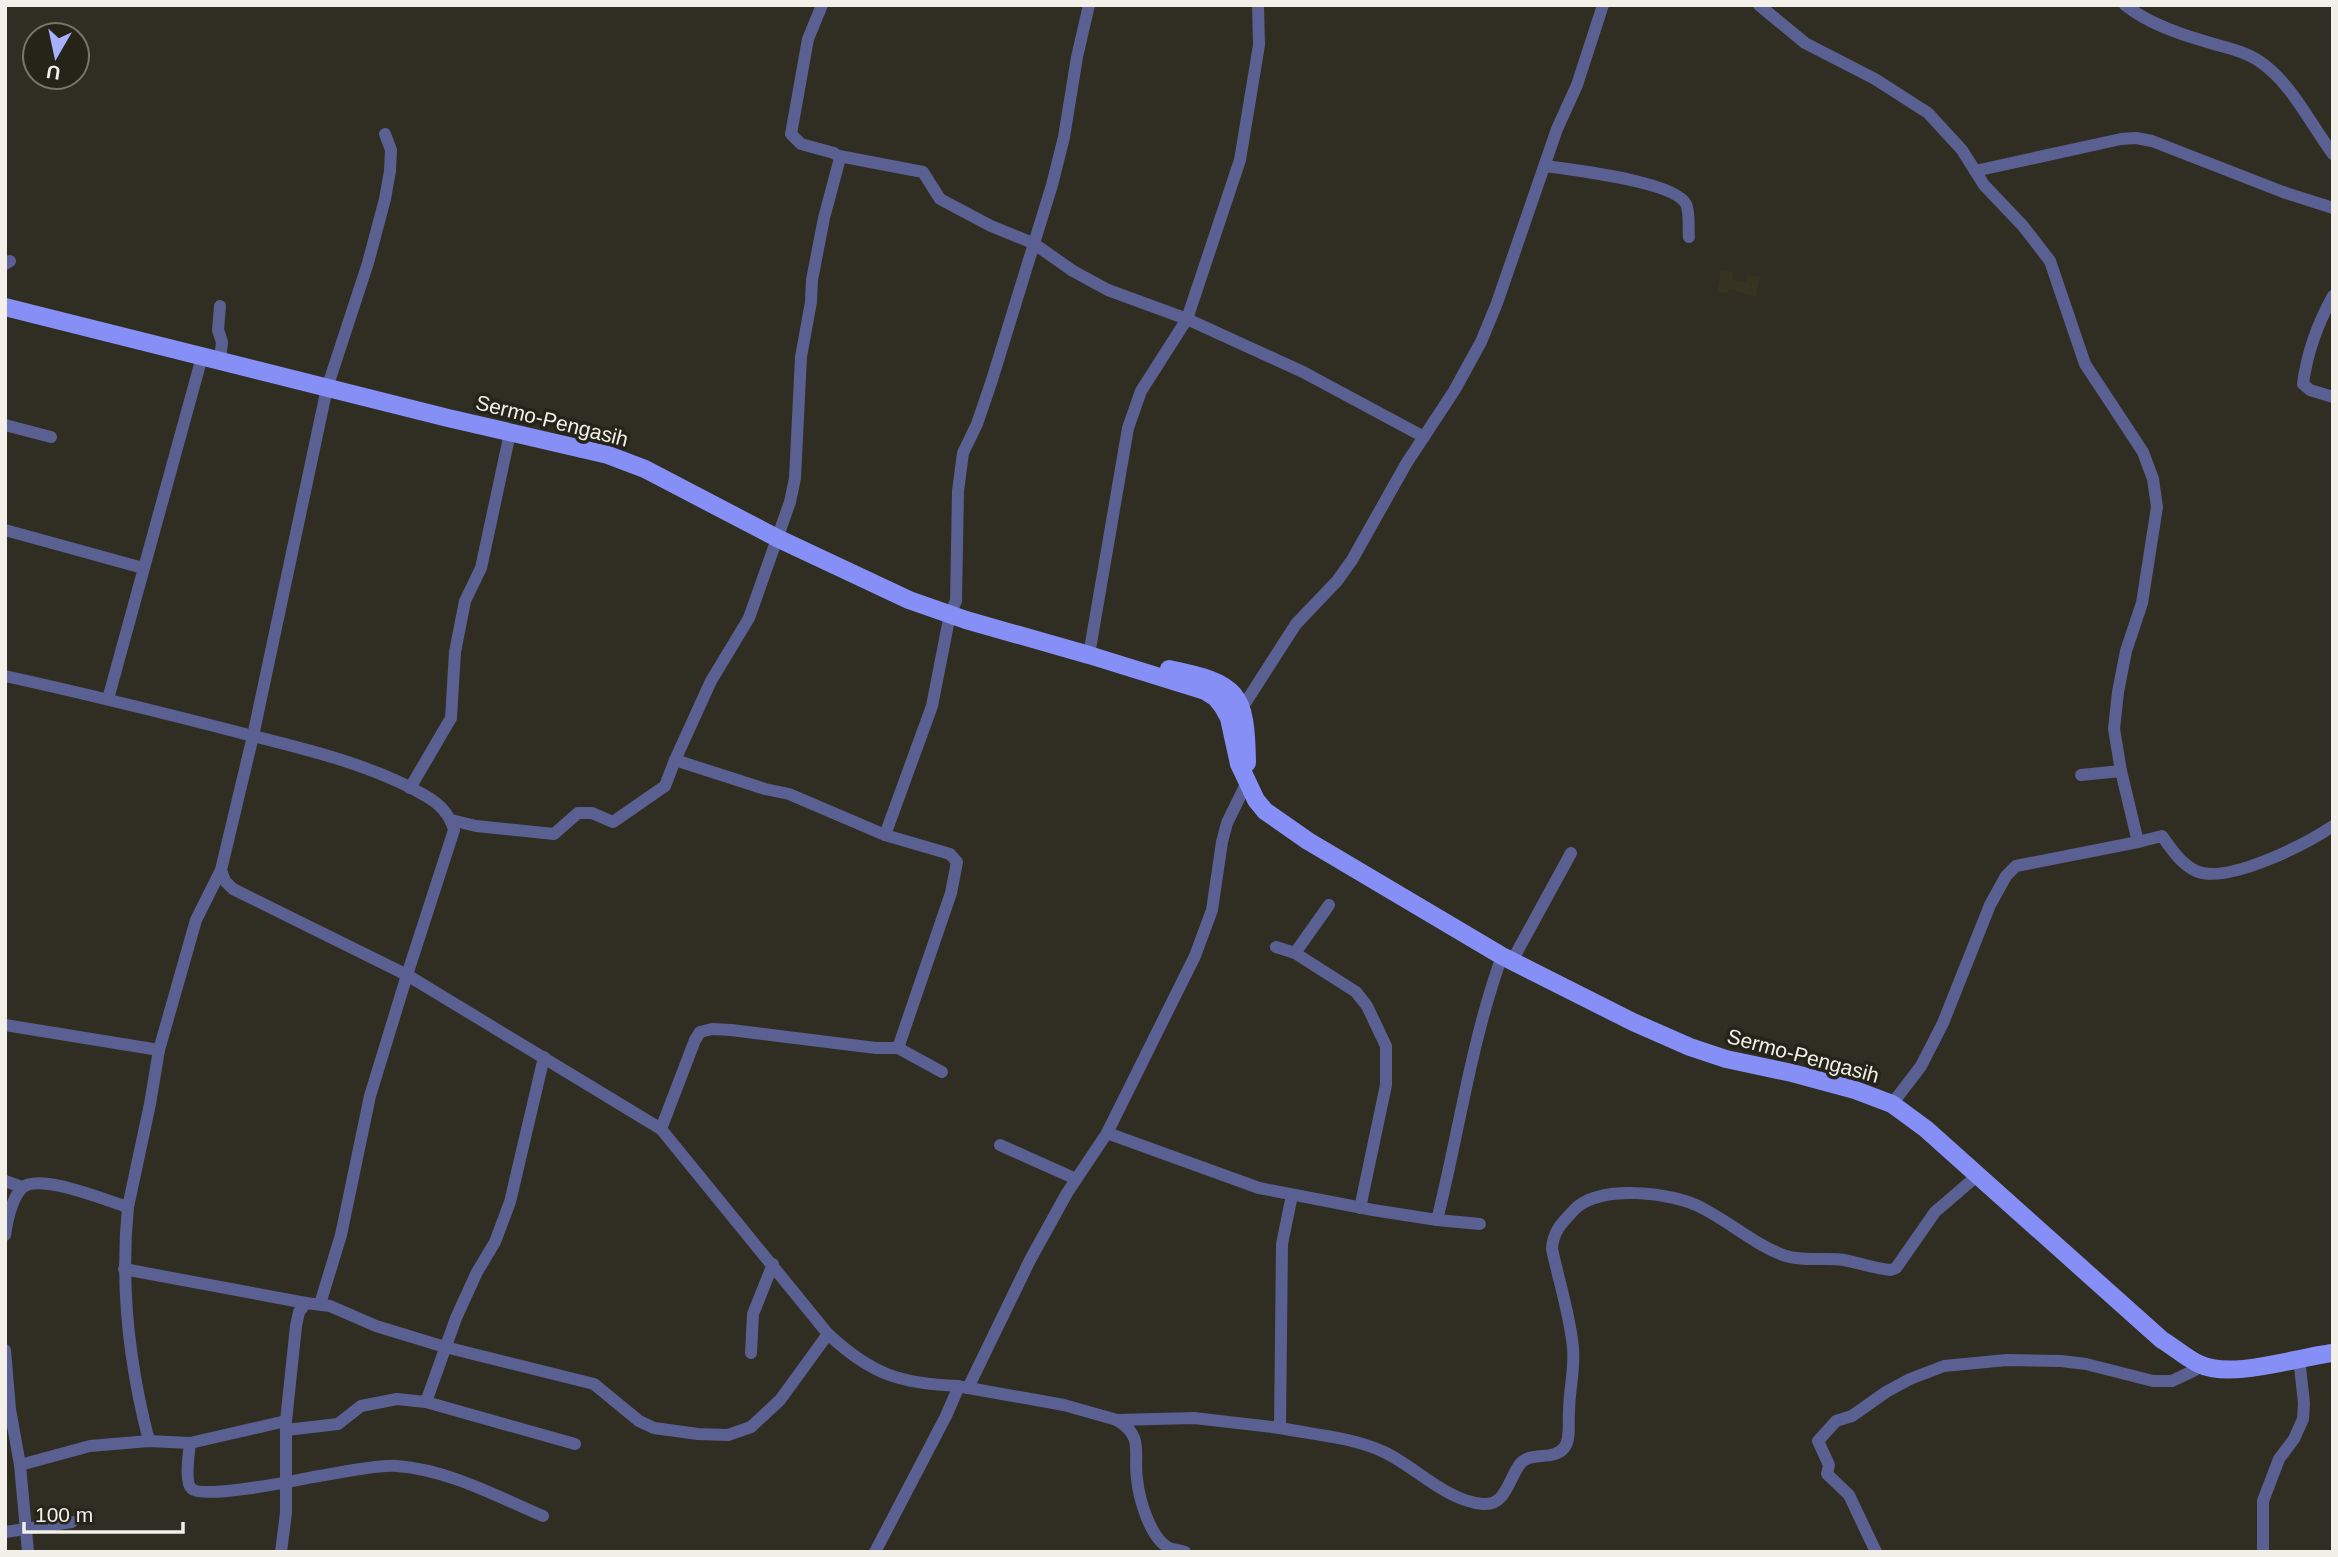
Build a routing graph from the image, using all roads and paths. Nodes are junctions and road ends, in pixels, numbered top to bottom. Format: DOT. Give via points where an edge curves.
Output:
graph roads {
  1 [pos="822,5"];
  2 [pos="1088,5"];
  3 [pos="1258,5"];
  4 [pos="1603,5"];
  5 [pos="1759,5"];
  6 [pos="2125,5"];
  7 [pos="385,134"];
  8 [pos="2333,154"];
  9 [pos="839,156"];
  10 [pos="1546,166"];
  11 [pos="1975,171"];
  12 [pos="2333,208"];
  13 [pos="1689,237"];
  14 [pos="1033,243"];
  15 [pos="2333,296"];
  16 [pos="220,306"];
  17 [pos="6,308"];
  18 [pos="1187,318"];
  19 [pos="202,357"];
  20 [pos="220,361"];
  21 [pos="327,388"];
  22 [pos="2333,397"];
  23 [pos="5,425"];
  24 [pos="510,433"];
  25 [pos="51,437"];
  26 [pos="1424,437"];
  27 [pos="5,530"];
  28 [pos="777,538"];
  29 [pos="143,568"];
  30 [pos="950,614"];
  31 [pos="1097,657"];
  32 [pos="5,676"];
  33 [pos="108,699"];
  34 [pos="1242,708"];
  35 [pos="253,736"];
  36 [pos="675,760"];
  37 [pos="2121,771"];
  38 [pos="2081,775"];
  39 [pos="1247,779"];
  40 [pos="410,788"];
  41 [pos="451,820"];
  42 [pos="2333,826"];
  43 [pos="885,835"];
  44 [pos="2138,842"];
  45 [pos="1571,853"];
  46 [pos="218,876"];
  47 [pos="1329,905"];
  48 [pos="1276,947"];
  49 [pos="1294,953"];
  50 [pos="1507,958"];
  51 [pos="407,975"];
  52 [pos="5,1025"];
  53 [pos="898,1048"];
  54 [pos="159,1051"];
  55 [pos="544,1057"];
  56 [pos="942,1072"];
  57 [pos="1892,1104"];
  58 [pos="662,1129"];
  59 [pos="1107,1133"];
  60 [pos="1000,1145"];
  61 [pos="1978,1175"];
  62 [pos="1076,1179"];
  63 [pos="5,1181"];
  64 [pos="22,1187"];
  65 [pos="1292,1195"];
  66 [pos="128,1207"];
  67 [pos="1360,1208"];
  68 [pos="1437,1220"];
  69 [pos="1480,1224"];
  70 [pos="5,1235"];
  71 [pos="773,1264"];
  72 [pos="124,1269"];
  73 [pos="306,1303"];
  74 [pos="320,1304"];
  75 [pos="828,1334"];
  76 [pos="445,1347"];
  77 [pos="5,1350"];
  78 [pos="751,1353"];
  79 [pos="2333,1353"];
  80 [pos="2299,1358"];
  81 [pos="2199,1364"];
  82 [pos="963,1387"];
  83 [pos="426,1402"];
  84 [pos="1117,1420"];
  85 [pos="286,1425"];
  86 [pos="1280,1429"];
  87 [pos="149,1441"];
  88 [pos="190,1443"];
  89 [pos="575,1444"];
  90 [pos="20,1465"];
  91 [pos="287,1482"];
  92 [pos="543,1516"];
  93 [pos="72,1522"];
  94 [pos="24,1530"];
  95 [pos="5,1532"];
  96 [pos="28,1552"];
  97 [pos="281,1552"];
  98 [pos="875,1552"];
  99 [pos="1185,1552"];
  100 [pos="1876,1552"];
  101 [pos="2263,1552"];
  1 -- 9 [label="street" via="808,39 791,134 801,144"];
  2 -- 14 [label="street" via="1064,137"];
  3 -- 18 [label="street" via="1259,45 1240,160"];
  4 -- 10 [label="street"];
  5 -- 11 [label="street" via="1805,43 1928,113"];
  6 -- 8 [label="street" via="2143,19 2260,61 2289,90"];
  7 -- 21 [label="street" via="391,150 386,199"];
  9 -- 14 [label="street" via="923,172 940,199"];
  9 -- 28 [label="street" via="812,280 795,478"];
  10 -- 13 [label="street" via="1624,178 1675,194 1686,205"];
  10 -- 26 [label="street" via="1481,342"];
  11 -- 12 [label="street" via="2136,138"];
  11 -- 37 [label="street" via="2050,261 2085,364 2143,452 2153,479 2157,507 2142,603 2118,692 2114,729"];
  14 -- 18 [label="street" via="1108,290"];
  14 -- 30 [label="street" via="992,380 963,453 957,513 958,590"];
  15 -- 22 [label="street" via="2318,328 2303,384"];
  16 -- 20 [label="street"];
  17 -- 19 [label="main road, Sermo-Pengasih"];
  18 -- 26 [label="street" via="1303,372"];
  18 -- 31 [label="street" via="1140,391 1128,428"];
  19 -- 20 [label="main road, Sermo-Pengasih"];
  19 -- 29 [label="street"];
  20 -- 21 [label="main road, Sermo-Pengasih"];
  21 -- 24 [label="main road, Sermo-Pengasih"];
  21 -- 35 [label="street"];
  23 -- 25 [label="street"];
  24 -- 28 [label="main road, Sermo-Pengasih" via="645,469"];
  24 -- 40 [label="street" via="481,568 465,601 455,652 451,718"];
  26 -- 34 [label="street" via="1352,560 1296,624"];
  27 -- 29 [label="street"];
  28 -- 30 [label="main road, Sermo-Pengasih" via="868,582"];
  28 -- 36 [label="street" via="749,618 710,681"];
  29 -- 33 [label="street"];
  30 -- 31 [label="main road, Sermo-Pengasih"];
  30 -- 43 [label="street" via="932,706"];
  31 -- 34 [label="main road, Sermo-Pengasih" via="1203,677 1228,688"];
  31 -- 39 [label="main road, Sermo-Pengasih" via="1216,698 1228,718"];
  32 -- 33 [label="street"];
  33 -- 35 [label="street"];
  34 -- 39 [label="main road, Sermo-Pengasih"];
  35 -- 40 [label="street" via="334,757"];
  35 -- 46 [label="street"];
  36 -- 41 [label="street" via="665,786 613,822 593,813 578,813 554,834"];
  36 -- 43 [label="street" via="789,793"];
  37 -- 38 [label="street"];
  37 -- 44 [label="street"];
  39 -- 50 [label="main road, Sermo-Pengasih" via="1265,811 1308,841"];
  39 -- 59 [label="street" via="1222,842 1206,932"];
  40 -- 41 [label="street" via="442,808"];
  41 -- 51 [label="street" via="454,830"];
  42 -- 44 [label="street" via="2312,840 2237,871 2199,873 2182,863 2162,836"];
  43 -- 53 [label="street" via="950,854 957,862 951,893"];
  44 -- 57 [label="street" via="2016,866 2006,876 1943,1023 1921,1066"];
  45 -- 50 [label="street"];
  46 -- 51 [label="street" via="246,896"];
  46 -- 54 [label="street" via="196,920"];
  47 -- 49 [label="street"];
  48 -- 49 [label="street"];
  49 -- 67 [label="street" via="1356,992 1386,1046 1386,1084"];
  50 -- 57 [label="main road, Sermo-Pengasih" via="1690,1047"];
  50 -- 68 [label="street" via="1483,1013"];
  51 -- 55 [label="street"];
  51 -- 74 [label="street" via="370,1096 341,1235"];
  52 -- 54 [label="street"];
  53 -- 56 [label="street"];
  53 -- 58 [label="street" via="731,1030 701,1032"];
  54 -- 66 [label="street"];
  55 -- 58 [label="street"];
  55 -- 76 [label="street" via="510,1202"];
  57 -- 61 [label="main road, Sermo-Pengasih"];
  58 -- 71 [label="street"];
  59 -- 62 [label="street"];
  59 -- 65 [label="street" via="1259,1188"];
  60 -- 62 [label="street"];
  61 -- 81 [label="main road, Sermo-Pengasih" via="2162,1340"];
  61 -- 86 [label="street" via="1935,1212 1891,1270 1844,1260 1787,1256 1689,1201 1615,1194 1598,1195 1580,1204 1555,1231 1552,1249 1573,1346 1567,1443 1558,1453 1520,1463 1494,1503 1454,1495 1363,1443"];
  62 -- 82 [label="street"];
  63 -- 64 [label="street"];
  64 -- 66 [label="street" via="47,1184 75,1189"];
  64 -- 70 [label="street"];
  65 -- 67 [label="street"];
  65 -- 86 [label="street" via="1282,1244"];
  66 -- 72 [label="street"];
  67 -- 68 [label="street"];
  68 -- 69 [label="street"];
  71 -- 75 [label="street"];
  71 -- 78 [label="street" via="752,1314"];
  72 -- 73 [label="street"];
  72 -- 87 [label="street" via="125,1310"];
  73 -- 74 [label="street"];
  73 -- 85 [label="street" via="296,1326"];
  74 -- 76 [label="street"];
  75 -- 76 [label="street" via="763,1418 729,1435 654,1427 627,1413 594,1384"];
  75 -- 82 [label="street" via="851,1356 886,1375"];
  76 -- 83 [label="street"];
  77 -- 90 [label="street"];
  79 -- 80 [label="main road, Sermo-Pengasih"];
  80 -- 81 [label="main road, Sermo-Pengasih" via="2253,1368"];
  80 -- 101 [label="street" via="2302,1419 2279,1459 2263,1502"];
  81 -- 100 [label="street" via="2172,1381 2061,1361 1944,1366 1910,1379 1852,1416 1836,1421 1818,1441 1829,1465 1827,1474 1849,1495"];
  82 -- 84 [label="street" via="1064,1405"];
  82 -- 98 [label="street"];
  83 -- 85 [label="street" via="381,1401 361,1406 338,1424"];
  83 -- 89 [label="street"];
  84 -- 86 [label="street" via="1194,1418"];
  84 -- 99 [label="street" via="1135,1439 1137,1479 1150,1527 1167,1547"];
  85 -- 88 [label="street"];
  85 -- 91 [label="street"];
  87 -- 88 [label="street"];
  87 -- 90 [label="street" via="90,1446"];
  88 -- 91 [label="street" via="188,1480 194,1491"];
  90 -- 94 [label="street"];
  91 -- 92 [label="street" via="396,1465 450,1476"];
  91 -- 97 [label="street"];
  93 -- 94 [label="street"];
  94 -- 95 [label="street"];
  94 -- 96 [label="street"];
}
